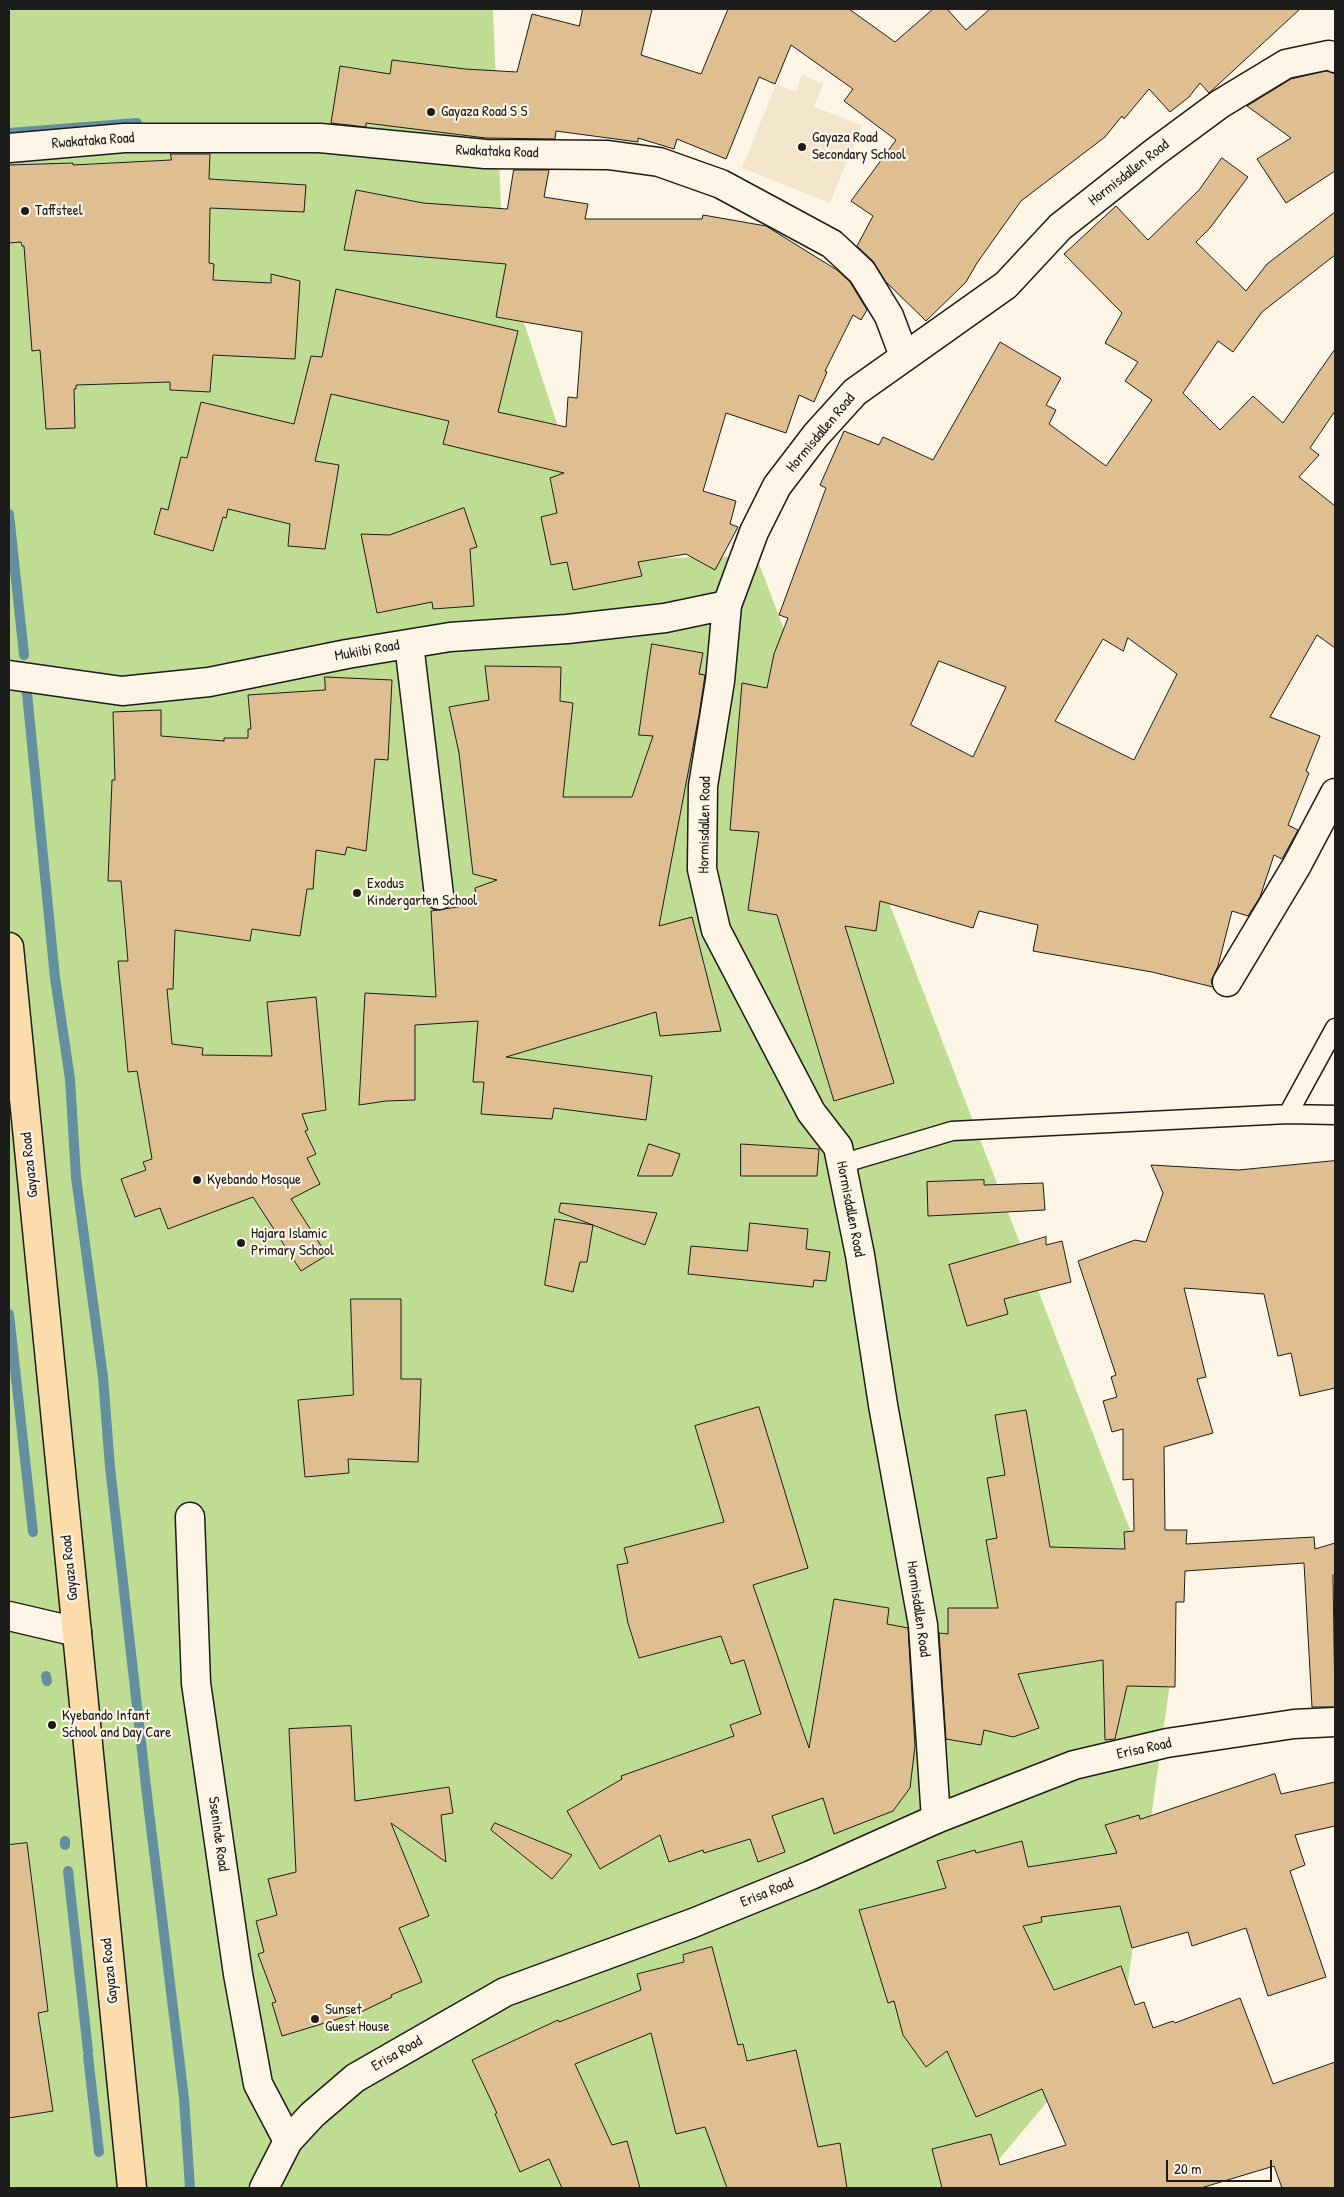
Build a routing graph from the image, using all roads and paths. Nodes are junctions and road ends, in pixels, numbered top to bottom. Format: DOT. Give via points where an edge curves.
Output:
graph roads {
  1 [pos="1333,54"];
  2 [pos="9,148"];
  3 [pos="904,356"];
  4 [pos="727,605"];
  5 [pos="409,644"];
  6 [pos="9,675"];
  7 [pos="1335,793"];
  8 [pos="439,894"];
  9 [pos="9,947"];
  10 [pos="1227,982"];
  11 [pos="1335,1028"];
  12 [pos="1288,1114"];
  13 [pos="1335,1115"];
  14 [pos="842,1164"];
  15 [pos="190,1517"];
  16 [pos="9,1616"];
  17 [pos="77,1632"];
  18 [pos="1335,1722"];
  19 [pos="936,1819"];
  20 [pos="288,2142"];
  21 [pos="132,2188"];
  22 [pos="264,2188"];
  1 -- 3 [label="street, Hormisdallen Road" via="1286,64 1220,104 1060,227 1006,285"];
  2 -- 3 [label="street, Rwakataka Road" via="124,138 320,138 485,154 608,155 659,162 721,184 832,244 862,272 889,316"];
  3 -- 4 [label="street, Hormisdallen Road" via="855,392 816,435 777,486 754,532"];
  4 -- 5 [label="street, Mukiibi Road" via="665,618 567,630 450,637"];
  4 -- 14 [label="street, Hormisdallen Road" via="720,681 703,786 702,869 716,930 812,1112 838,1147"];
  5 -- 6 [label="street, Mukiibi Road" via="209,682 122,691"];
  5 -- 8 [label="street"];
  7 -- 10 [label="street" via="1297,865"];
  9 -- 17 [label="main road, Gayaza Road"];
  11 -- 12 [label="lane"];
  12 -- 13 [label="lane"];
  12 -- 14 [label="lane" via="952,1130"];
  14 -- 19 [label="street, Hormisdallen Road" via="923,1625"];
  15 -- 20 [label="street, Sseninde Road" via="196,1683 238,1974 258,2084"];
  16 -- 17 [label="street"];
  17 -- 21 [label="main road, Gayaza Road"];
  18 -- 19 [label="street, Erisa Road" via="1294,1724 1167,1743 1074,1764"];
  19 -- 20 [label="street, Erisa Road" via="693,1923 505,1992 355,2078 312,2115"];
  20 -- 22 [label="street, Erisa Road"];
}
